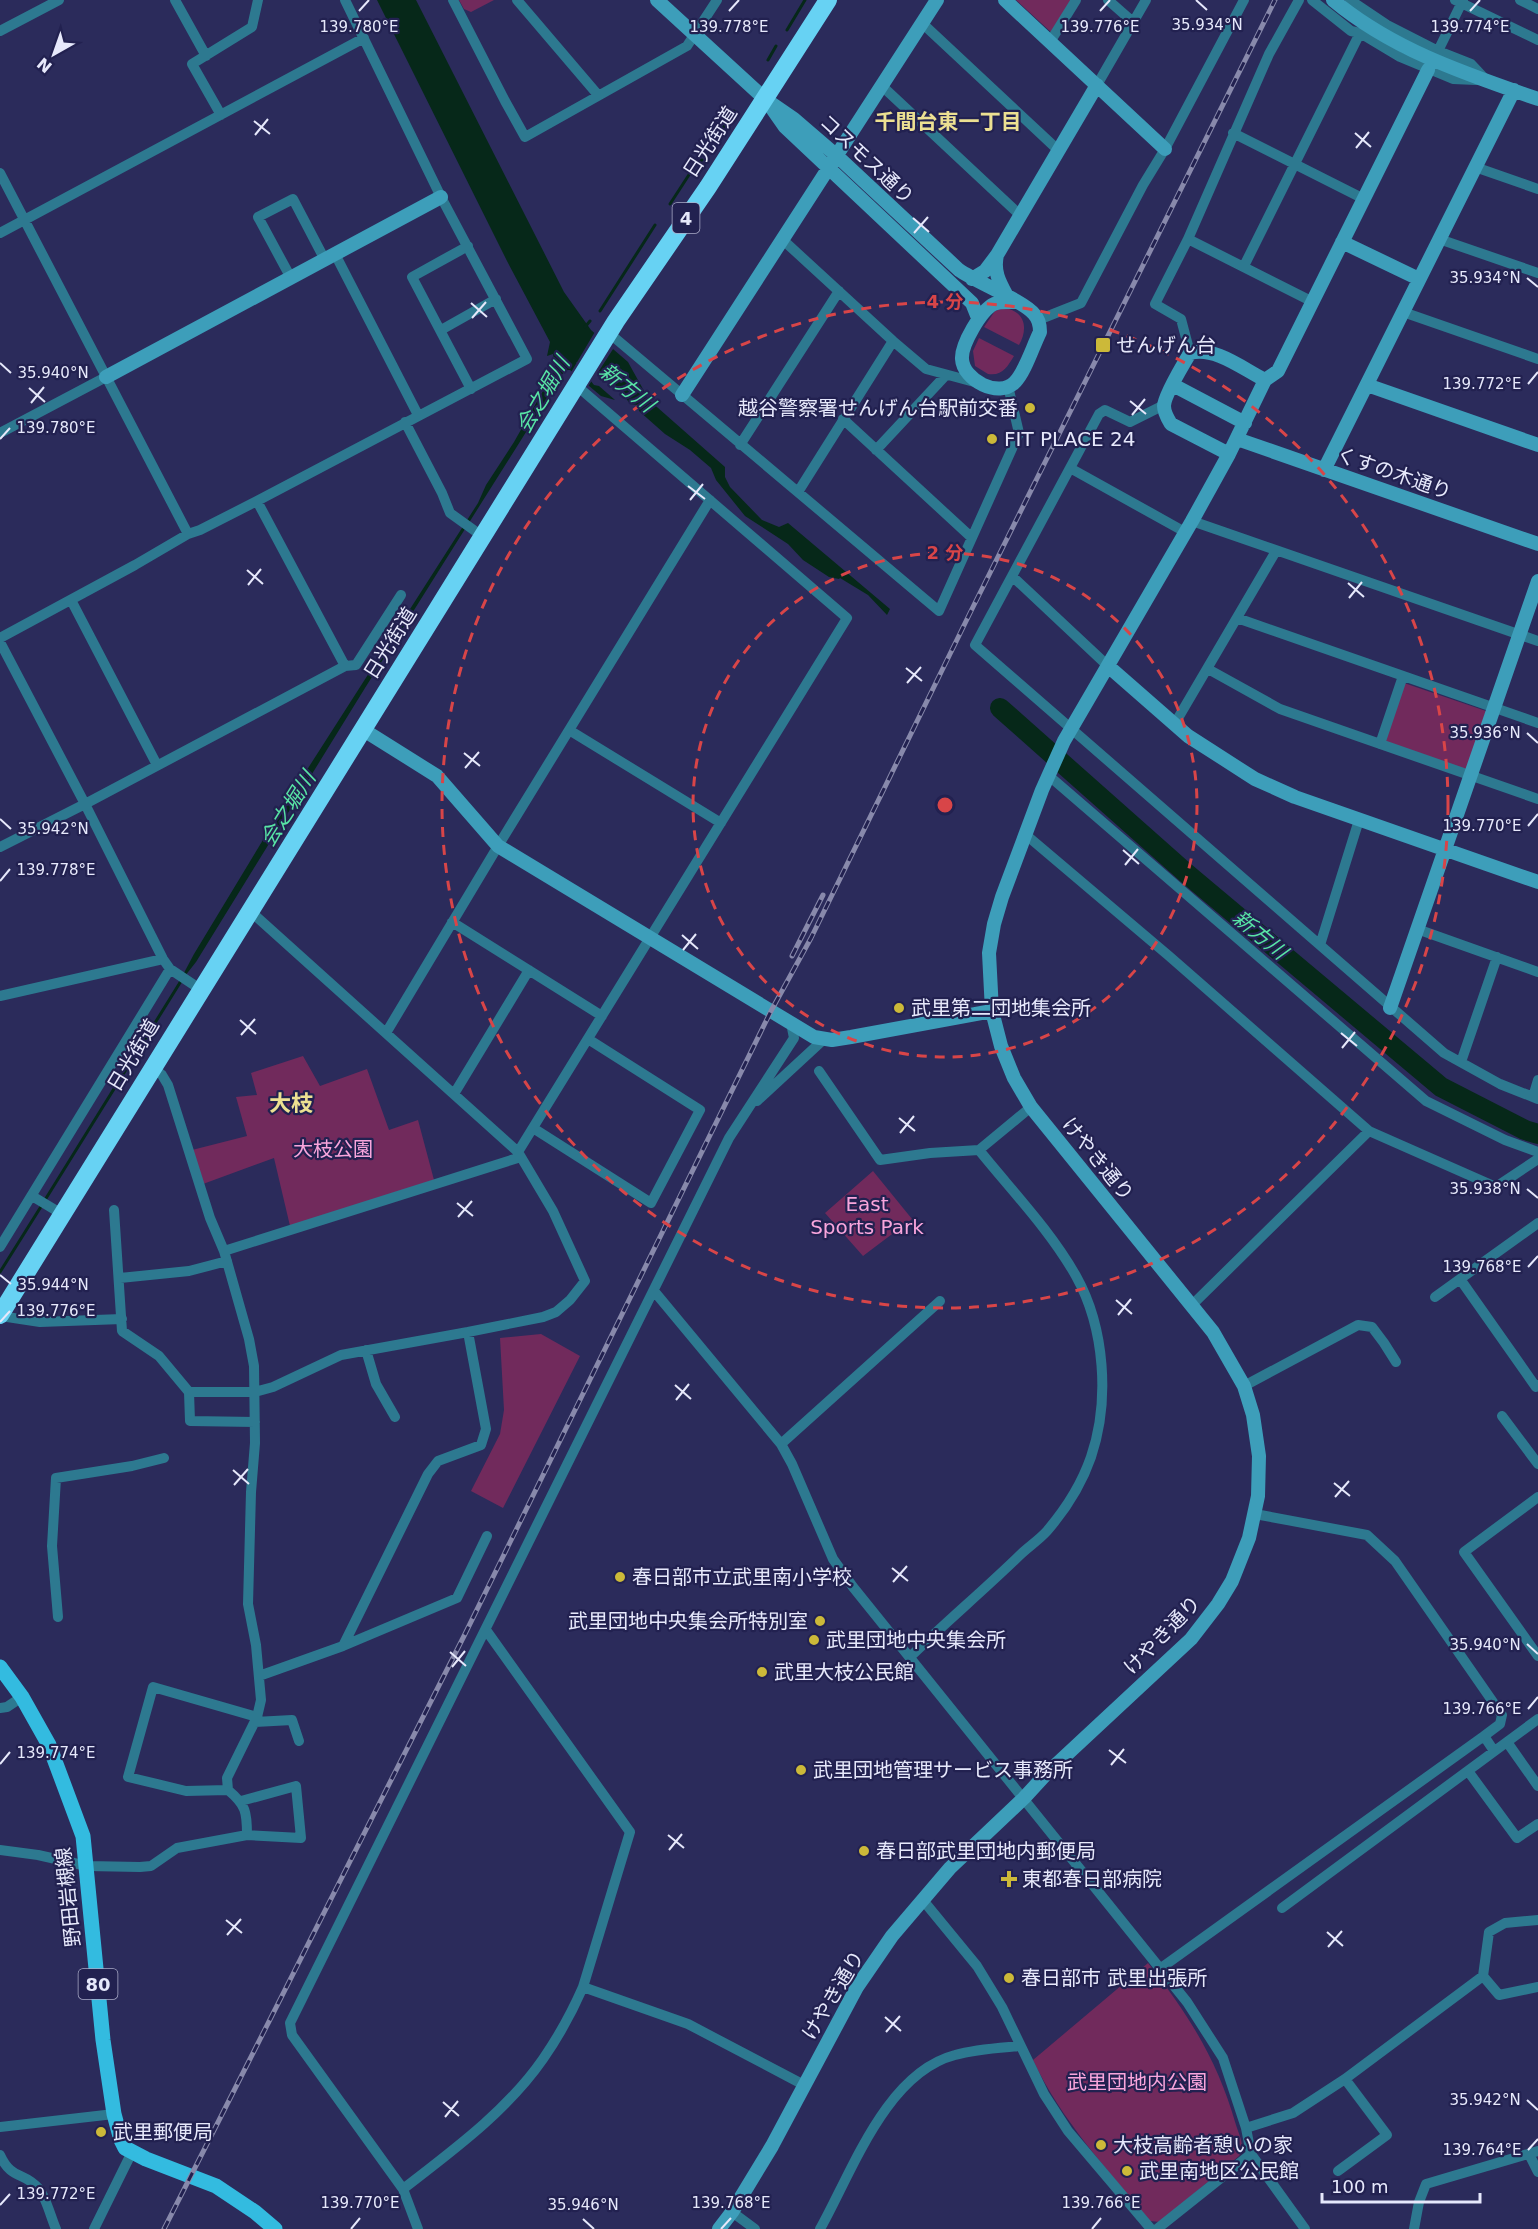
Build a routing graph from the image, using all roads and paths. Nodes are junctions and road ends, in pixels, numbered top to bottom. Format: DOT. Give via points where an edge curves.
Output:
graph roads {
  1 [pos="59,0"];
  2 [pos="175,0"];
  3 [pos="258,0"];
  4 [pos="345,0"];
  5 [pos="453,0"];
  6 [pos="517,0"];
  7 [pos="657,0"];
  8 [pos="717,0"];
  9 [pos="828,0"];
  10 [pos="937,0"];
  11 [pos="1005,0"];
  12 [pos="1076,0"];
  13 [pos="1108,0"];
  14 [pos="1146,0"];
  15 [pos="1299,0"];
  16 [pos="1311,0"];
  17 [pos="1333,0"];
  18 [pos="1350,0"];
  19 [pos="1520,0"];
  20 [pos="1241,1"];
  21 [pos="1460,1"];
  22 [pos="1538,9"];
  23 [pos="1133,22"];
  24 [pos="922,23"];
  25 [pos="0,31"];
  26 [pos="1360,33"];
  27 [pos="694,35"];
  28 [pos="364,38"];
  29 [pos="1538,40"];
  30 [pos="1050,42"];
  31 [pos="1438,51"];
  32 [pos="206,56"];
  33 [pos="1428,70"];
  34 [pos="1486,80"];
  35 [pos="1096,85"];
  36 [pos="882,86"];
  37 [pos="1514,90"];
  38 [pos="598,95"];
  39 [pos="765,99"];
  40 [pos="1538,99"];
  41 [pos="221,115"];
  42 [pos="1233,133"];
  43 [pos="1166,149"];
  44 [pos="1058,150"];
  45 [pos="833,162"];
  46 [pos="1295,165"];
  47 [pos="1476,167"];
  48 [pos="0,173"];
  49 [pos="1538,189"];
  50 [pos="441,197"];
  51 [pos="1364,199"];
  52 [pos="1020,215"];
  53 [pos="25,220"];
  54 [pos="0,233"];
  55 [pos="1188,239"];
  56 [pos="1439,239"];
  57 [pos="783,240"];
  58 [pos="1342,242"];
  59 [pos="468,246"];
  60 [pos="997,255"];
  61 [pos="330,257"];
  62 [pos="1244,267"];
  63 [pos="1538,273"];
  64 [pos="291,278"];
  65 [pos="972,279"];
  66 [pos="1419,279"];
  67 [pos="839,291"];
  68 [pos="496,299"];
  69 [pos="1012,300"];
  70 [pos="1313,302"];
  71 [pos="1403,312"];
  72 [pos="1034,315"];
  73 [pos="978,318"];
  74 [pos="441,330"];
  75 [pos="608,335"];
  76 [pos="893,341"];
  77 [pos="1190,353"];
  78 [pos="1538,359"];
  79 [pos="946,375"];
  80 [pos="106,377"];
  81 [pos="1265,380"];
  82 [pos="979,383"];
  83 [pos="578,384"];
  84 [pos="1366,385"];
  85 [pos="1008,386"];
  86 [pos="1173,386"];
  87 [pos="471,388"];
  88 [pos="682,395"];
  89 [pos="1164,405"];
  90 [pos="418,415"];
  91 [pos="843,419"];
  92 [pos="405,422"];
  93 [pos="1245,423"];
  94 [pos="0,433"];
  95 [pos="1237,439"];
  96 [pos="740,445"];
  97 [pos="1538,445"];
  98 [pos="876,450"];
  99 [pos="1229,454"];
  100 [pos="1070,468"];
  101 [pos="1324,470"];
  102 [pos="798,492"];
  103 [pos="710,500"];
  104 [pos="257,501"];
  105 [pos="1188,527"];
  106 [pos="475,532"];
  107 [pos="188,534"];
  108 [pos="971,537"];
  109 [pos="1538,544"];
  110 [pos="1276,551"];
  111 [pos="1012,576"];
  112 [pos="1538,581"];
  113 [pos="401,595"];
  114 [pos="71,600"];
  115 [pos="1237,618"];
  116 [pos="1519,635"];
  117 [pos="0,638"];
  118 [pos="1538,641"];
  119 [pos="0,642"];
  120 [pos="345,666"];
  121 [pos="1108,666"];
  122 [pos="1208,669"];
  123 [pos="1403,676"];
  124 [pos="1494,708"];
  125 [pos="1538,723"];
  126 [pos="1174,725"];
  127 [pos="1072,728"];
  128 [pos="362,729"];
  129 [pos="569,730"];
  130 [pos="1380,744"];
  131 [pos="157,765"];
  132 [pos="1050,771"];
  133 [pos="1471,776"];
  134 [pos="1538,799"];
  135 [pos="85,804"];
  136 [pos="1359,820"];
  137 [pos="721,823"];
  138 [pos="1025,834"];
  139 [pos="498,846"];
  140 [pos="0,847"];
  141 [pos="1446,850"];
  142 [pos="1538,882"];
  143 [pos="249,910"];
  144 [pos="452,922"];
  145 [pos="1417,929"];
  146 [pos="650,939"];
  147 [pos="1320,945"];
  148 [pos="1497,957"];
  149 [pos="163,959"];
  150 [pos="172,970"];
  151 [pos="529,970"];
  152 [pos="1538,972"];
  153 [pos="195,986"];
  154 [pos="0,996"];
  155 [pos="1390,1008"];
  156 [pos="992,1011"];
  157 [pos="602,1016"];
  158 [pos="791,1023"];
  159 [pos="386,1033"];
  160 [pos="588,1039"];
  161 [pos="823,1040"];
  162 [pos="1461,1062"];
  163 [pos="152,1067"];
  164 [pos="819,1071"];
  165 [pos="1538,1080"];
  166 [pos="454,1094"];
  167 [pos="1535,1098"];
  168 [pos="1031,1107"];
  169 [pos="744,1113"];
  170 [pos="533,1128"];
  171 [pos="1369,1131"];
  172 [pos="979,1150"];
  173 [pos="1538,1152"];
  174 [pos="519,1154"];
  175 [pos="1538,1158"];
  176 [pos="34,1197"];
  177 [pos="114,1210"];
  178 [pos="57,1211"];
  179 [pos="1538,1223"];
  180 [pos="0,1247"];
  181 [pos="226,1256"];
  182 [pos="120,1278"];
  183 [pos="1460,1279"];
  184 [pos="654,1291"];
  185 [pos="1435,1297"];
  186 [pos="940,1301"];
  187 [pos="1192,1305"];
  188 [pos="0,1315"];
  189 [pos="122,1319"];
  190 [pos="468,1332"];
  191 [pos="366,1350"];
  192 [pos="1396,1362"];
  193 [pos="1538,1385"];
  194 [pos="1244,1386"];
  195 [pos="189,1392"];
  196 [pos="255,1392"];
  197 [pos="1502,1416"];
  198 [pos="395,1417"];
  199 [pos="255,1422"];
  200 [pos="781,1444"];
  201 [pos="164,1458"];
  202 [pos="1538,1464"];
  203 [pos="1538,1497"];
  204 [pos="1255,1514"];
  205 [pos="487,1536"];
  206 [pos="58,1617"];
  207 [pos="486,1630"];
  208 [pos="343,1646"];
  209 [pos="1538,1656"];
  210 [pos="910,1657"];
  211 [pos="0,1667"];
  212 [pos="259,1676"];
  213 [pos="22,1697"];
  214 [pos="0,1708"];
  215 [pos="256,1719"];
  216 [pos="1538,1719"];
  217 [pos="1484,1736"];
  218 [pos="299,1741"];
  219 [pos="1507,1742"];
  220 [pos="1494,1751"];
  221 [pos="1468,1771"];
  222 [pos="1538,1786"];
  223 [pos="228,1790"];
  224 [pos="1024,1798"];
  225 [pos="241,1801"];
  226 [pos="1538,1824"];
  227 [pos="247,1835"];
  228 [pos="0,1850"];
  229 [pos="87,1866"];
  230 [pos="922,1899"];
  231 [pos="1282,1908"];
  232 [pos="1538,1920"];
  233 [pos="1161,1968"];
  234 [pos="1483,1976"];
  235 [pos="583,1987"];
  236 [pos="1538,1987"];
  237 [pos="1020,2046"];
  238 [pos="1345,2079"];
  239 [pos="804,2085"];
  240 [pos="114,2114"];
  241 [pos="0,2127"];
  242 [pos="1246,2128"];
  243 [pos="132,2152"];
  244 [pos="1534,2152"];
  245 [pos="1251,2154"];
  246 [pos="0,2155"];
  247 [pos="1338,2171"];
  248 [pos="1538,2172"];
  249 [pos="403,2189"];
  250 [pos="732,2212"];
  251 [pos="271,2228"];
  252 [pos="57,2229"];
  253 [pos="94,2229"];
  254 [pos="418,2229"];
  255 [pos="719,2229"];
  256 [pos="755,2229"];
  257 [pos="820,2229"];
  258 [pos="1151,2229"];
  259 [pos="1157,2229"];
  260 [pos="1305,2229"];
  261 [pos="1414,2229"];
  1 -- 25 [label="street"];
  2 -- 32 [label="street"];
  3 -- 32 [label="street" via="252,27"];
  4 -- 28 [label="street"];
  5 -- 38 [label="street" via="525,137"];
  6 -- 38 [label="street"];
  7 -- 27 [label="street, コスモス通り"];
  8 -- 27 [label="street"];
  9 -- 39 [label="highway, 日光街道 / 4"];
  10 -- 24 [label="street"];
  11 -- 30 [label="street"];
  12 -- 30 [label="street"];
  13 -- 23 [label="street"];
  14 -- 23 [label="street"];
  15 -- 42 [label="street"];
  16 -- 26 [label="street" via="1351,31"];
  17 -- 34 [label="street" via="1410,50"];
  18 -- 31 [label="street" via="1387,25"];
  19 -- 22 [label="street"];
  20 -- 43 [label="street"];
  21 -- 29 [label="street"];
  21 -- 31 [label="street"];
  23 -- 35 [label="street"];
  24 -- 36 [label="street"];
  24 -- 44 [label="street"];
  26 -- 33 [label="street"];
  26 -- 46 [label="street"];
  27 -- 38 [label="street" via="687,46"];
  27 -- 39 [label="street, コスモス通り"];
  28 -- 41 [label="street"];
  28 -- 50 [label="street"];
  30 -- 35 [label="street"];
  31 -- 34 [label="street" via="1471,64"];
  32 -- 41 [label="street" via="192,64"];
  33 -- 34 [label="street" via="1453,79"];
  33 -- 51 [label="street, けやき通り"];
  34 -- 37 [label="street"];
  35 -- 43 [label="street"];
  35 -- 44 [label="street"];
  36 -- 45 [label="street"];
  36 -- 52 [label="street"];
  37 -- 40 [label="street"];
  37 -- 47 [label="street"];
  39 -- 45 [label="street, コスモス通り" via="785,128"];
  39 -- 75 [label="highway, 日光街道 / 4"];
  41 -- 53 [label="street"];
  42 -- 46 [label="street"];
  42 -- 55 [label="street"];
  43 -- 72 [label="street" via="1081,303"];
  44 -- 52 [label="street"];
  45 -- 57 [label="street"];
  45 -- 65 [label="street, コスモス通り"];
  45 -- 73 [label="street, コスモス通り" via="972,303"];
  46 -- 51 [label="street"];
  46 -- 62 [label="street"];
  47 -- 49 [label="street"];
  47 -- 56 [label="street"];
  48 -- 53 [label="street"];
  50 -- 59 [label="street"];
  50 -- 61 [label="street"];
  51 -- 58 [label="street, けやき通り"];
  52 -- 60 [label="street"];
  53 -- 54 [label="street"];
  53 -- 80 [label="street"];
  55 -- 62 [label="street"];
  55 -- 77 [label="street" via="1155,304 1181,319"];
  56 -- 63 [label="street"];
  56 -- 66 [label="street"];
  57 -- 67 [label="street"];
  57 -- 88 [label="street"];
  58 -- 66 [label="street"];
  58 -- 70 [label="street, けやき通り"];
  59 -- 68 [label="street"];
  59 -- 74 [label="street" via="412,277"];
  60 -- 65 [label="street" via="985,271"];
  60 -- 69 [label="street" via="996,274"];
  61 -- 64 [label="street"];
  61 -- 64 [label="street" via="293,199 258,217"];
  61 -- 90 [label="street"];
  62 -- 70 [label="street"];
  64 -- 80 [label="street"];
  65 -- 69 [label="street, コスモス通り"];
  66 -- 71 [label="street"];
  67 -- 76 [label="street"];
  67 -- 96 [label="street"];
  68 -- 74 [label="street"];
  68 -- 87 [label="street" via="527,359"];
  69 -- 72 [label="street, コスモス通り"];
  69 -- 73 [label="street" via="994,304"];
  70 -- 81 [label="street, けやき通り" via="1278,371"];
  71 -- 78 [label="street"];
  71 -- 84 [label="street"];
  72 -- 85 [label="street" via="1040,332 1017,380"];
  73 -- 82 [label="street" via="962,358 965,368"];
  74 -- 87 [label="street"];
  75 -- 83 [label="highway, 日光街道 / 4"];
  75 -- 88 [label="street"];
  76 -- 79 [label="street" via="926,369"];
  76 -- 91 [label="street"];
  77 -- 81 [label="street" via="1214,353"];
  77 -- 86 [label="street"];
  79 -- 82 [label="street"];
  79 -- 98 [label="street"];
  80 -- 94 [label="street"];
  80 -- 107 [label="street"];
  81 -- 93 [label="street, けやき通り"];
  82 -- 85 [label="street" via="997,388"];
  83 -- 103 [label="street"];
  83 -- 106 [label="highway, 日光街道 / 4"];
  84 -- 97 [label="street"];
  84 -- 101 [label="street"];
  85 -- 108 [label="street" via="1020,433"];
  86 -- 89 [label="street"];
  86 -- 93 [label="street"];
  87 -- 90 [label="street"];
  88 -- 96 [label="street"];
  89 -- 99 [label="street" via="1166,417 1179,430"];
  89 -- 100 [label="street" via="1130,422 1105,410 1099,414"];
  90 -- 92 [label="street"];
  91 -- 98 [label="street"];
  91 -- 102 [label="street"];
  92 -- 104 [label="street"];
  92 -- 106 [label="street" via="450,513"];
  93 -- 95 [label="street, けやき通り"];
  95 -- 99 [label="street, けやき通り"];
  95 -- 101 [label="street, くすの木通り"];
  96 -- 102 [label="street"];
  98 -- 108 [label="street"];
  99 -- 105 [label="street, けやき通り"];
  100 -- 105 [label="street"];
  100 -- 111 [label="street"];
  101 -- 109 [label="street, くすの木通り"];
  102 -- 108 [label="street" via="939,611"];
  103 -- 129 [label="street"];
  103 -- 137 [label="street" via="847,618"];
  104 -- 107 [label="street"];
  104 -- 120 [label="street"];
  105 -- 110 [label="street"];
  105 -- 121 [label="street, けやき通り"];
  106 -- 128 [label="highway, 日光街道 / 4"];
  107 -- 114 [label="street"];
  110 -- 115 [label="street"];
  110 -- 116 [label="street"];
  111 -- 121 [label="street"];
  111 -- 127 [label="street" via="975,645"];
  112 -- 116 [label="street"];
  113 -- 120 [label="street" via="356,665"];
  114 -- 117 [label="street"];
  114 -- 131 [label="street"];
  115 -- 122 [label="street"];
  115 -- 123 [label="street"];
  116 -- 118 [label="street"];
  116 -- 124 [label="street"];
  119 -- 135 [label="street"];
  120 -- 131 [label="street"];
  121 -- 126 [label="street"];
  121 -- 127 [label="street, けやき通り"];
  122 -- 126 [label="street"];
  122 -- 130 [label="street" via="1280,709"];
  123 -- 124 [label="street"];
  123 -- 130 [label="street"];
  124 -- 125 [label="street"];
  124 -- 133 [label="street"];
  126 -- 136 [label="street" via="1255,779"];
  127 -- 132 [label="street, けやき通り"];
  127 -- 147 [label="street"];
  128 -- 139 [label="street" via="437,776"];
  128 -- 143 [label="highway, 日光街道 / 4"];
  129 -- 137 [label="street"];
  129 -- 139 [label="street"];
  130 -- 133 [label="street"];
  131 -- 135 [label="street"];
  132 -- 138 [label="street, けやき通り"];
  132 -- 173 [label="street" via="1426,1101"];
  133 -- 134 [label="street"];
  133 -- 141 [label="street"];
  135 -- 140 [label="street"];
  135 -- 149 [label="street"];
  136 -- 141 [label="street"];
  136 -- 147 [label="street"];
  137 -- 146 [label="street"];
  138 -- 156 [label="street, けやき通り" via="994,924 989,953"];
  138 -- 171 [label="street"];
  139 -- 144 [label="street"];
  139 -- 146 [label="street"];
  141 -- 142 [label="street"];
  141 -- 145 [label="street"];
  143 -- 153 [label="highway, 日光街道 / 4"];
  143 -- 159 [label="street"];
  144 -- 151 [label="street"];
  144 -- 159 [label="street"];
  145 -- 148 [label="street"];
  145 -- 155 [label="street"];
  146 -- 157 [label="street"];
  146 -- 158 [label="street"];
  147 -- 155 [label="street"];
  148 -- 152 [label="street"];
  148 -- 162 [label="street"];
  149 -- 150 [label="street"];
  149 -- 154 [label="street"];
  150 -- 153 [label="street"];
  150 -- 176 [label="street"];
  151 -- 157 [label="street"];
  151 -- 166 [label="street"];
  153 -- 163 [label="highway, 日光街道 / 4"];
  155 -- 162 [label="street" via="1444,1053"];
  156 -- 161 [label="street"];
  156 -- 168 [label="street, けやき通り" via="1001,1046"];
  157 -- 160 [label="street"];
  158 -- 161 [label="street"];
  158 -- 169 [label="street" via="794,1038"];
  159 -- 166 [label="street"];
  160 -- 170 [label="street"];
  160 -- 170 [label="street" via="700,1110 651,1203"];
  161 -- 169 [label="street"];
  162 -- 167 [label="street"];
  163 -- 178 [label="highway, 日光街道 / 4"];
  163 -- 181 [label="street" via="168,1085"];
  164 -- 172 [label="street" via="880,1160"];
  165 -- 167 [label="street"];
  166 -- 174 [label="street"];
  168 -- 172 [label="street"];
  168 -- 187 [label="street, けやき通り"];
  169 -- 184 [label="street"];
  170 -- 174 [label="street"];
  171 -- 175 [label="street" via="1496,1187"];
  171 -- 187 [label="street"];
  172 -- 210 [label="street" via="1056,1244 1078,1279 1095,1318 1101,1352 1102,1405 1091,1459 1070,1500 1047,1531"];
  174 -- 181 [label="street"];
  174 -- 190 [label="street" via="553,1211 585,1281 570,1300 543,1317"];
  176 -- 178 [label="street"];
  176 -- 180 [label="street"];
  177 -- 182 [label="street"];
  178 -- 188 [label="highway, 日光街道 / 4"];
  179 -- 183 [label="street"];
  181 -- 182 [label="street" via="189,1270"];
  181 -- 196 [label="street" via="249,1339"];
  182 -- 189 [label="street"];
  183 -- 185 [label="street"];
  183 -- 193 [label="street"];
  184 -- 200 [label="street"];
  184 -- 207 [label="street"];
  186 -- 200 [label="street"];
  187 -- 194 [label="street, けやき通り" via="1225,1350"];
  188 -- 189 [label="street" via="40,1322"];
  189 -- 195 [label="street" via="122,1331 159,1356"];
  190 -- 191 [label="street"];
  190 -- 208 [label="street" via="486,1429 481,1446 438,1461 428,1474"];
  191 -- 196 [label="street" via="341,1355"];
  191 -- 198 [label="street" via="376,1384"];
  192 -- 194 [label="street" via="1371,1327 1358,1324"];
  194 -- 204 [label="street, けやき通り" via="1259,1456"];
  195 -- 196 [label="street"];
  195 -- 199 [label="street" via="190,1420"];
  196 -- 199 [label="street"];
  197 -- 202 [label="street"];
  199 -- 212 [label="street" via="248,1604"];
  200 -- 210 [label="street" via="833,1558"];
  201 -- 206 [label="street" via="56,1478 52,1546"];
  203 -- 209 [label="street" via="1464,1552"];
  204 -- 217 [label="street" via="1366,1535 1395,1562 1502,1715 1500,1724"];
  204 -- 224 [label="street, けやき通り" via="1232,1581 1204,1624"];
  205 -- 208 [label="street" via="457,1598"];
  207 -- 235 [label="street" via="630,1832"];
  207 -- 249 [label="street" via="290,2023 292,2035"];
  208 -- 212 [label="street"];
  210 -- 224 [label="street"];
  211 -- 213 [label="main road, 野田岩槻線 / 80"];
  212 -- 215 [label="street" via="261,1700"];
  213 -- 214 [label="street"];
  213 -- 229 [label="main road, 野田岩槻線 / 80" via="49,1745 83,1836"];
  215 -- 218 [label="street" via="292,1720"];
  215 -- 223 [label="street" via="226,1778"];
  215 -- 223 [label="street" via="153,1687 128,1777 186,1791"];
  216 -- 219 [label="street"];
  217 -- 220 [label="street"];
  217 -- 233 [label="street"];
  219 -- 220 [label="street"];
  219 -- 222 [label="street"];
  220 -- 221 [label="street"];
  221 -- 226 [label="street" via="1517,1838"];
  221 -- 231 [label="street"];
  223 -- 225 [label="street"];
  224 -- 230 [label="street, けやき通り"];
  224 -- 233 [label="street"];
  225 -- 227 [label="street" via="247,1814"];
  225 -- 227 [label="street" via="296,1786 301,1838"];
  227 -- 229 [label="street" via="177,1848 151,1866"];
  228 -- 229 [label="street"];
  229 -- 240 [label="main road, 野田岩槻線 / 80"];
  230 -- 237 [label="street" via="977,1966"];
  230 -- 239 [label="street, けやき通り" via="857,1987"];
  232 -- 234 [label="street" via="1506,1923 1489,1932"];
  233 -- 242 [label="street" via="1223,2058"];
  234 -- 236 [label="street" via="1499,1995"];
  234 -- 238 [label="street"];
  235 -- 239 [label="street" via="688,2024"];
  235 -- 249 [label="street" via="573,2010 533,2072 493,2114"];
  237 -- 257 [label="street" via="954,2055 908,2082 877,2119"];
  237 -- 258 [label="street" via="1068,2131"];
  238 -- 242 [label="street" via="1293,2113"];
  238 -- 247 [label="street" via="1387,2135"];
  239 -- 250 [label="street, けやき通り"];
  240 -- 241 [label="street"];
  240 -- 243 [label="main road, 野田岩槻線 / 80" via="121,2140"];
  242 -- 245 [label="street"];
  243 -- 251 [label="main road" via="216,2186 255,2212"];
  243 -- 253 [label="street"];
  244 -- 248 [label="street"];
  244 -- 261 [label="street" via="1426,2184"];
  245 -- 259 [label="street"];
  245 -- 260 [label="street"];
  246 -- 252 [label="street" via="6,2168 40,2190"];
  249 -- 254 [label="street"];
  250 -- 255 [label="street, けやき通り"];
  250 -- 256 [label="street"];
}
